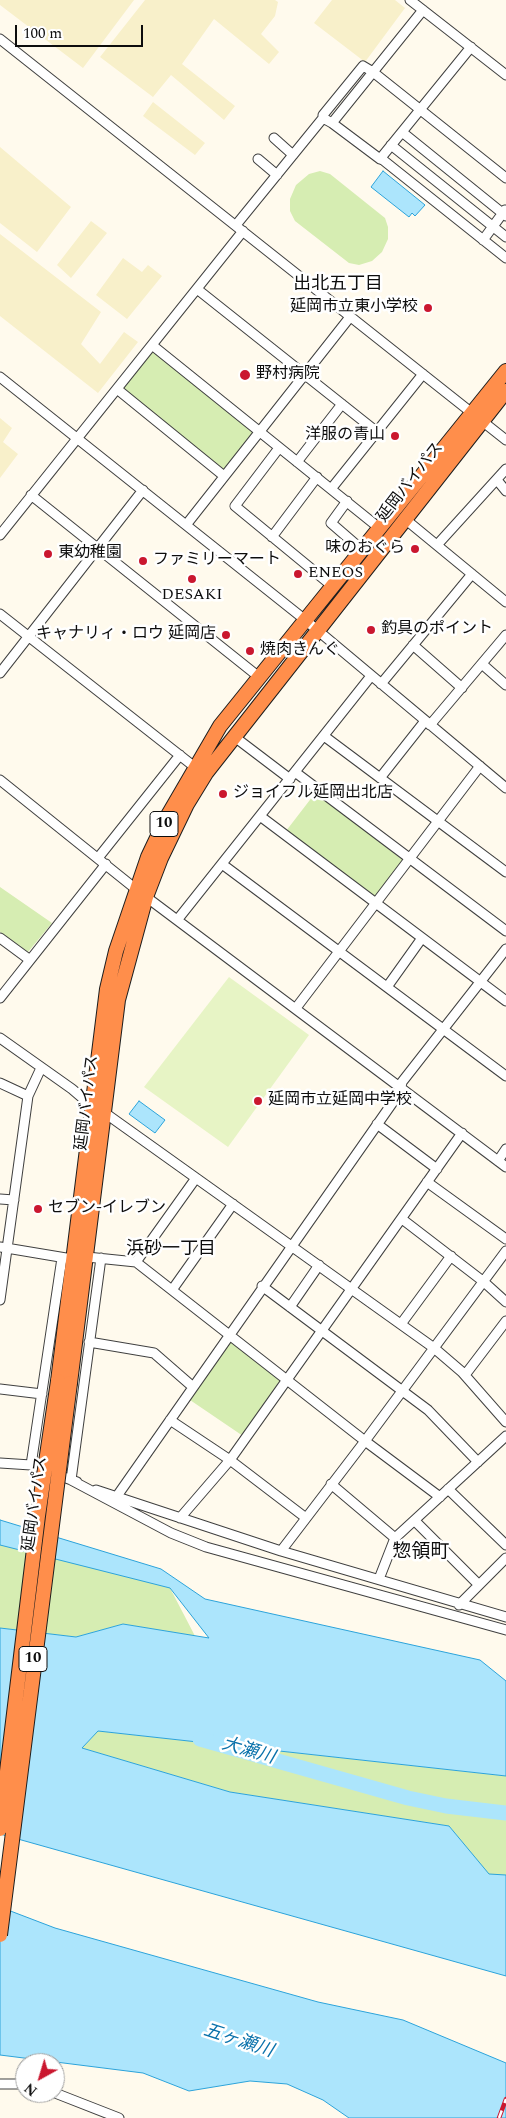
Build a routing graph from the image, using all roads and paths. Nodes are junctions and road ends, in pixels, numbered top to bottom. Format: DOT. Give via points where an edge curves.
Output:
graph roads {
  1 [pos="410,0"];
  2 [pos="422,10"];
  3 [pos="0,39"];
  4 [pos="471,47"];
  5 [pos="373,72"];
  6 [pos="506,75"];
  7 [pos="340,95"];
  8 [pos="348,102"];
  9 [pos="419,110"];
  10 [pos="323,118"];
  11 [pos="332,123"];
  12 [pos="402,132"];
  13 [pos="274,138"];
  14 [pos="391,145"];
  15 [pos="293,155"];
  16 [pos="258,159"];
  17 [pos="380,159"];
  18 [pos="277,174"];
  19 [pos="506,178"];
  20 [pos="505,213"];
  21 [pos="493,227"];
  22 [pos="240,228"];
  23 [pos="506,237"];
  24 [pos="483,240"];
  25 [pos="506,258"];
  26 [pos="197,289"];
  27 [pos="350,317"];
  28 [pos="152,345"];
  29 [pos="506,370"];
  30 [pos="305,374"];
  31 [pos="423,374"];
  32 [pos="0,377"];
  33 [pos="117,389"];
  34 [pos="506,391"];
  35 [pos="342,404"];
  36 [pos="477,417"];
  37 [pos="260,432"];
  38 [pos="377,432"];
  39 [pos="77,438"];
  40 [pos="506,440"];
  41 [pos="279,448"];
  42 [pos="297,462"];
  43 [pos="506,469"];
  44 [pos="224,476"];
  45 [pos="317,478"];
  46 [pos="496,480"];
  47 [pos="331,489"];
  48 [pos="143,490"];
  49 [pos="506,491"];
  50 [pos="31,495"];
  51 [pos="347,501"];
  52 [pos="405,519"];
  53 [pos="186,525"];
  54 [pos="378,527"];
  55 [pos="0,535"];
  56 [pos="272,537"];
  57 [pos="437,545"];
  58 [pos="97,548"];
  59 [pos="361,549"];
  60 [pos="472,574"];
  61 [pos="331,586"];
  62 [pos="504,597"];
  63 [pos="0,614"];
  64 [pos="304,619"];
  65 [pos="317,630"];
  66 [pos="506,635"];
  67 [pos="29,636"];
  68 [pos="413,645"];
  69 [pos="482,664"];
  70 [pos="0,672"];
  71 [pos="371,676"];
  72 [pos="259,677"];
  73 [pos="381,684"];
  74 [pos="506,684"];
  75 [pos="462,688"];
  76 [pos="427,723"];
  77 [pos="324,736"];
  78 [pos="236,738"];
  79 [pos="180,755"];
  80 [pos="480,766"];
  81 [pos="196,768"];
  82 [pos="292,775"];
  83 [pos="380,778"];
  84 [pos="0,780"];
  85 [pos="506,788"];
  86 [pos="260,816"];
  87 [pos="437,821"];
  88 [pos="409,858"];
  89 [pos="102,861"];
  90 [pos="222,864"];
  91 [pos="506,872"];
  92 [pos="142,893"];
  93 [pos="375,902"];
  94 [pos="178,919"];
  95 [pos="506,931"];
  96 [pos="0,938"];
  97 [pos="422,938"];
  98 [pos="506,948"];
  99 [pos="338,951"];
  100 [pos="30,960"];
  101 [pos="479,981"];
  102 [pos="387,987"];
  103 [pos="0,998"];
  104 [pos="506,1001"];
  105 [pos="296,1008"];
  106 [pos="443,1029"];
  107 [pos="0,1038"];
  108 [pos="42,1068"];
  109 [pos="506,1076"];
  110 [pos="0,1082"];
  111 [pos="401,1087"];
  112 [pos="28,1096"];
  113 [pos="99,1110"];
  114 [pos="377,1124"];
  115 [pos="462,1133"];
  116 [pos="506,1149"];
  117 [pos="498,1161"];
  118 [pos="506,1167"];
  119 [pos="437,1169"];
  120 [pos="196,1178"];
  121 [pos="428,1182"];
  122 [pos="0,1199"];
  123 [pos="14,1200"];
  124 [pos="233,1204"];
  125 [pos="402,1219"];
  126 [pos="506,1239"];
  127 [pos="292,1246"];
  128 [pos="4,1248"];
  129 [pos="506,1251"];
  130 [pos="451,1256"];
  131 [pos="81,1258"];
  132 [pos="136,1262"];
  133 [pos="319,1265"];
  134 [pos="484,1282"];
  135 [pos="262,1286"];
  136 [pos="353,1289"];
  137 [pos="172,1290"];
  138 [pos="0,1300"];
  139 [pos="506,1302"];
  140 [pos="290,1307"];
  141 [pos="506,1321"];
  142 [pos="401,1324"];
  143 [pos="322,1332"];
  144 [pos="229,1335"];
  145 [pos="90,1342"];
  146 [pos="434,1348"];
  147 [pos="465,1375"];
  148 [pos="286,1381"];
  149 [pos="64,1382"];
  150 [pos="193,1387"];
  151 [pos="0,1389"];
  152 [pos="402,1393"];
  153 [pos="42,1394"];
  154 [pos="170,1420"];
  155 [pos="506,1422"];
  156 [pos="506,1436"];
  157 [pos="365,1441"];
  158 [pos="230,1460"];
  159 [pos="478,1462"];
  160 [pos="0,1463"];
  161 [pos="31,1465"];
  162 [pos="71,1480"];
  163 [pos="331,1484"];
  164 [pos="448,1489"];
  165 [pos="117,1496"];
  166 [pos="440,1497"];
  167 [pos="180,1518"];
  168 [pos="306,1518"];
  169 [pos="415,1520"];
  170 [pos="396,1538"];
  171 [pos="506,1545"];
  172 [pos="281,1552"];
  173 [pos="506,1558"];
  174 [pos="380,1579"];
  175 [pos="479,1585"];
  176 [pos="459,1605"];
  177 [pos="506,1617"];
  178 [pos="506,1630"];
  179 [pos="0,1829"];
  180 [pos="0,1935"];
  181 [pos="0,2084"];
  182 [pos="15,2084"];
  183 [pos="65,2097"];
  184 [pos="92,2108"];
  185 [pos="90,2118"];
  186 [pos="119,2118"];
  1 -- 2 [label="street"];
  2 -- 4 [label="street"];
  2 -- 5 [label="street"];
  3 -- 22 [label="street"];
  4 -- 6 [label="street"];
  4 -- 9 [label="street"];
  5 -- 7 [label="street" via="363,66"];
  5 -- 8 [label="street"];
  5 -- 9 [label="street"];
  7 -- 8 [label="street"];
  7 -- 10 [label="street"];
  8 -- 11 [label="street"];
  9 -- 12 [label="street"];
  9 -- 19 [label="street"];
  10 -- 11 [label="street"];
  10 -- 15 [label="street"];
  11 -- 17 [label="street"];
  12 -- 14 [label="street"];
  12 -- 20 [label="street"];
  13 -- 15 [label="street"];
  14 -- 17 [label="street"];
  14 -- 21 [label="street"];
  15 -- 18 [label="street"];
  16 -- 18 [label="street"];
  17 -- 24 [label="street"];
  18 -- 22 [label="street"];
  20 -- 21 [label="street"];
  21 -- 23 [label="street"];
  21 -- 24 [label="street"];
  22 -- 26 [label="street"];
  22 -- 27 [label="street"];
  24 -- 25 [label="street"];
  26 -- 28 [label="street"];
  26 -- 30 [label="street"];
  27 -- 30 [label="street"];
  27 -- 31 [label="street"];
  28 -- 33 [label="street"];
  28 -- 37 [label="street"];
  29 -- 36 [label="highway, 延岡バイパス / 10"];
  30 -- 35 [label="street"];
  30 -- 37 [label="street"];
  31 -- 36 [label="street"];
  31 -- 38 [label="street"];
  32 -- 39 [label="street"];
  33 -- 39 [label="street"];
  33 -- 44 [label="street"];
  34 -- 36 [label="highway, 延岡バイパス / 10"];
  35 -- 38 [label="street"];
  35 -- 42 [label="street"];
  36 -- 40 [label="street"];
  36 -- 52 [label="highway, 延岡バイパス / 10"];
  36 -- 54 [label="highway, 延岡バイパス / 10"];
  37 -- 41 [label="street"];
  37 -- 44 [label="street"];
  38 -- 47 [label="street"];
  39 -- 48 [label="street"];
  39 -- 50 [label="street"];
  41 -- 42 [label="street"];
  41 -- 56 [label="street" via="235,506"];
  42 -- 45 [label="street"];
  43 -- 46 [label="street"];
  44 -- 53 [label="street"];
  45 -- 47 [label="street"];
  45 -- 56 [label="street"];
  46 -- 49 [label="street"];
  46 -- 57 [label="street"];
  47 -- 51 [label="street"];
  48 -- 53 [label="street"];
  48 -- 58 [label="street"];
  50 -- 55 [label="street"];
  50 -- 58 [label="street"];
  51 -- 54 [label="street"];
  51 -- 59 [label="street" via="331,523"];
  52 -- 57 [label="street"];
  52 -- 65 [label="highway, 延岡バイパス / 10"];
  53 -- 64 [label="street"];
  54 -- 59 [label="highway, 延岡バイパス / 10"];
  56 -- 61 [label="street"];
  57 -- 60 [label="street"];
  58 -- 67 [label="street"];
  58 -- 72 [label="street"];
  59 -- 61 [label="highway, 延岡バイパス / 10"];
  60 -- 62 [label="street"];
  60 -- 68 [label="street"];
  61 -- 64 [label="highway, 延岡バイパス / 10"];
  63 -- 67 [label="street"];
  64 -- 65 [label="street"];
  64 -- 72 [label="highway, 延岡バイパス / 10"];
  65 -- 71 [label="street"];
  65 -- 78 [label="highway, 延岡バイパス / 10"];
  66 -- 69 [label="street"];
  67 -- 70 [label="street"];
  67 -- 79 [label="street"];
  68 -- 73 [label="street"];
  68 -- 75 [label="street"];
  69 -- 74 [label="street"];
  69 -- 75 [label="street"];
  71 -- 73 [label="street"];
  71 -- 77 [label="street"];
  72 -- 81 [label="highway, 延岡バイパス / 10" via="220,726"];
  73 -- 76 [label="street"];
  75 -- 76 [label="street"];
  76 -- 80 [label="street"];
  76 -- 83 [label="street"];
  77 -- 82 [label="street"];
  77 -- 83 [label="street"];
  78 -- 82 [label="street"];
  78 -- 92 [label="highway, 延岡バイパス / 10" via="206,773 187,804"];
  79 -- 81 [label="street"];
  79 -- 89 [label="street"];
  80 -- 85 [label="street"];
  80 -- 87 [label="street"];
  81 -- 92 [label="highway, 延岡バイパス / 10" via="167,817"];
  82 -- 86 [label="street"];
  82 -- 88 [label="street"];
  83 -- 87 [label="street"];
  84 -- 89 [label="street"];
  86 -- 90 [label="street"];
  86 -- 93 [label="street"];
  87 -- 88 [label="street"];
  87 -- 91 [label="street"];
  88 -- 93 [label="street"];
  88 -- 95 [label="street"];
  89 -- 92 [label="street"];
  89 -- 100 [label="street"];
  90 -- 94 [label="street"];
  90 -- 99 [label="street"];
  92 -- 94 [label="street"];
  92 -- 113 [label="highway, 延岡バイパス / 10" via="116,951 107,989"];
  93 -- 97 [label="street"];
  93 -- 99 [label="street"];
  94 -- 105 [label="street"];
  96 -- 100 [label="street"];
  97 -- 101 [label="street"];
  97 -- 102 [label="street"];
  98 -- 101 [label="street"];
  99 -- 102 [label="street"];
  99 -- 105 [label="street"];
  100 -- 103 [label="street"];
  101 -- 104 [label="street"];
  101 -- 106 [label="street"];
  102 -- 106 [label="street"];
  105 -- 111 [label="street"];
  106 -- 109 [label="street"];
  106 -- 111 [label="street"];
  107 -- 108 [label="street"];
  108 -- 112 [label="street"];
  108 -- 113 [label="street"];
  110 -- 112 [label="street"];
  111 -- 114 [label="street"];
  111 -- 115 [label="street"];
  112 -- 123 [label="street"];
  113 -- 120 [label="street"];
  113 -- 131 [label="highway, 延岡バイパス / 10"];
  114 -- 119 [label="street"];
  114 -- 127 [label="street"];
  115 -- 117 [label="street"];
  115 -- 119 [label="street"];
  116 -- 117 [label="street"];
  117 -- 118 [label="street"];
  119 -- 121 [label="street"];
  120 -- 124 [label="street"];
  120 -- 132 [label="street"];
  121 -- 125 [label="street"];
  121 -- 126 [label="street"];
  122 -- 123 [label="street"];
  123 -- 128 [label="street"];
  124 -- 127 [label="street"];
  124 -- 137 [label="street"];
  125 -- 130 [label="street"];
  125 -- 136 [label="street"];
  127 -- 133 [label="street"];
  127 -- 135 [label="street"];
  128 -- 131 [label="street"];
  128 -- 138 [label="street"];
  129 -- 134 [label="street"];
  130 -- 134 [label="street"];
  130 -- 142 [label="street"];
  131 -- 132 [label="street"];
  131 -- 145 [label="street"];
  131 -- 149 [label="highway, 延岡バイパス / 10"];
  131 -- 153 [label="street"];
  132 -- 137 [label="street"];
  133 -- 136 [label="street"];
  133 -- 140 [label="street"];
  134 -- 139 [label="street"];
  134 -- 146 [label="street"];
  135 -- 140 [label="street"];
  135 -- 144 [label="street"];
  136 -- 142 [label="street"];
  136 -- 143 [label="street"];
  137 -- 144 [label="street"];
  140 -- 143 [label="street"];
  141 -- 147 [label="street"];
  142 -- 146 [label="street"];
  143 -- 148 [label="street"];
  143 -- 152 [label="street"];
  144 -- 148 [label="street"];
  144 -- 150 [label="street"];
  145 -- 150 [label="street" via="154,1353"];
  145 -- 162 [label="street"];
  146 -- 147 [label="street"];
  146 -- 152 [label="street"];
  147 -- 155 [label="street"];
  148 -- 157 [label="street"];
  148 -- 158 [label="street"];
  149 -- 179 [label="highway, 延岡バイパス / 10, bridge" via="38,1516"];
  149 -- 180 [label="highway, 延岡バイパス / 10, bridge"];
  150 -- 154 [label="street"];
  151 -- 153 [label="street"];
  152 -- 157 [label="street"];
  152 -- 159 [label="street" via="428,1410"];
  153 -- 161 [label="street"];
  154 -- 158 [label="street"];
  154 -- 165 [label="street"];
  156 -- 159 [label="street"];
  157 -- 163 [label="street"];
  157 -- 166 [label="street"];
  158 -- 167 [label="street"];
  158 -- 168 [label="street"];
  159 -- 164 [label="street"];
  160 -- 161 [label="street"];
  161 -- 162 [label="street"];
  162 -- 165 [label="street"];
  162 -- 178 [label="street" via="171,1533 206,1547"];
  163 -- 168 [label="street"];
  163 -- 170 [label="street"];
  164 -- 166 [label="street"];
  164 -- 171 [label="street"];
  165 -- 167 [label="street"];
  166 -- 169 [label="street"];
  167 -- 172 [label="street"];
  168 -- 172 [label="street"];
  169 -- 170 [label="street"];
  169 -- 175 [label="street"];
  170 -- 174 [label="street"];
  172 -- 174 [label="street"];
  173 -- 175 [label="street"];
  174 -- 176 [label="street"];
  175 -- 176 [label="street"];
  176 -- 177 [label="street"];
  181 -- 182 [label="street"];
  183 -- 184 [label="street"];
  184 -- 185 [label="street"];
  184 -- 186 [label="street"];
}
